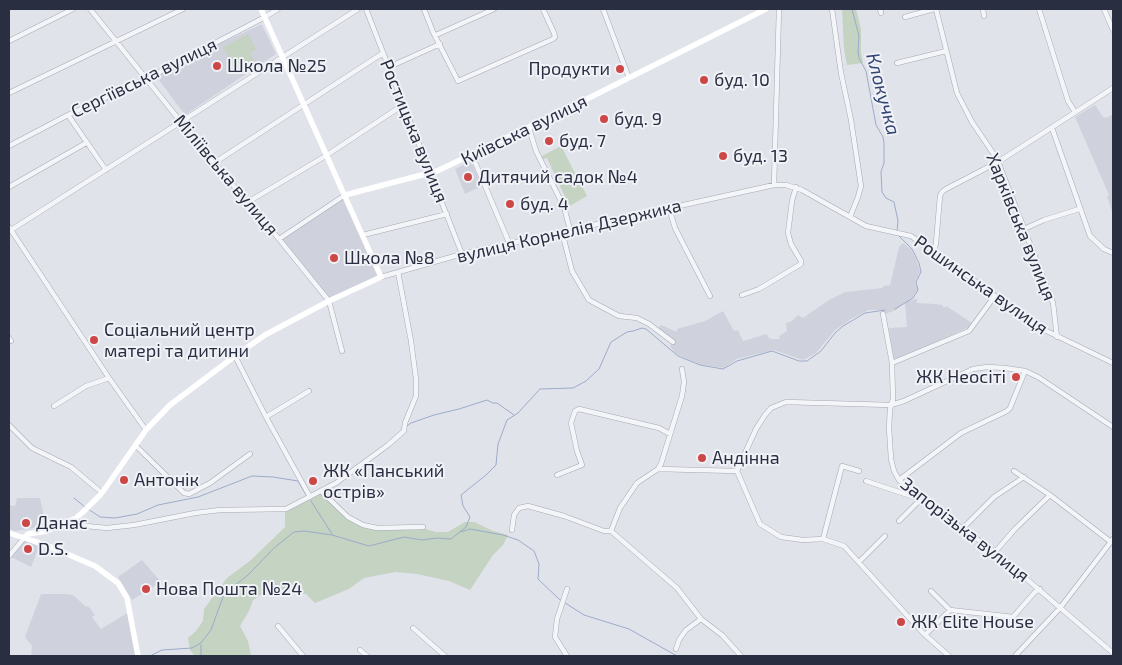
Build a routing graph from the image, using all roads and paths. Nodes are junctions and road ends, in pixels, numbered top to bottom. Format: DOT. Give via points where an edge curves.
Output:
graph roads {
  1 [pos="73,9"];
  2 [pos="90,9"];
  3 [pos="183,9"];
  4 [pos="261,9"];
  5 [pos="278,9"];
  6 [pos="358,9"];
  7 [pos="366,9"];
  8 [pos="424,9"];
  9 [pos="491,9"];
  10 [pos="543,9"];
  11 [pos="603,9"];
  12 [pos="766,9"];
  13 [pos="779,9"];
  14 [pos="832,9"];
  15 [pos="935,9"];
  16 [pos="983,9"];
  17 [pos="1040,9"];
  18 [pos="1104,9"];
  19 [pos="984,16"];
  20 [pos="905,17"];
  21 [pos="265,18"];
  22 [pos="1113,30"];
  23 [pos="436,35"];
  24 [pos="9,41"];
  25 [pos="116,42"];
  26 [pos="440,44"];
  27 [pos="946,51"];
  28 [pos="383,53"];
  29 [pos="283,56"];
  30 [pos="897,63"];
  31 [pos="388,67"];
  32 [pos="629,78"];
  33 [pos="146,79"];
  34 [pos="1113,88"];
  35 [pos="9,93"];
  36 [pos="305,105"];
  37 [pos="403,105"];
  38 [pos="1075,112"];
  39 [pos="68,115"];
  40 [pos="182,123"];
  41 [pos="529,128"];
  42 [pos="1052,128"];
  43 [pos="86,143"];
  44 [pos="9,146"];
  45 [pos="327,155"];
  46 [pos="472,155"];
  47 [pos="998,162"];
  48 [pos="214,163"];
  49 [pos="106,170"];
  50 [pos="431,174"];
  51 [pos="774,185"];
  52 [pos="9,186"];
  53 [pos="796,188"];
  54 [pos="345,195"];
  55 [pos="248,202"];
  56 [pos="669,208"];
  57 [pos="1079,209"];
  58 [pos="447,214"];
  59 [pos="850,217"];
  60 [pos="1024,229"];
  61 [pos="570,230"];
  62 [pos="10,232"];
  63 [pos="562,232"];
  64 [pos="903,233"];
  65 [pos="363,234"];
  66 [pos="279,238"];
  67 [pos="510,245"];
  68 [pos="934,252"];
  69 [pos="1113,253"];
  70 [pos="462,254"];
  71 [pos="398,272"];
  72 [pos="381,277"];
  73 [pos="742,295"];
  74 [pos="710,296"];
  75 [pos="994,297"];
  76 [pos="329,301"];
  77 [pos="883,314"];
  78 [pos="1057,337"];
  79 [pos="673,342"];
  80 [pos="342,351"];
  81 [pos="235,356"];
  82 [pos="892,363"];
  83 [pos="1113,363"];
  84 [pos="682,369"];
  85 [pos="1026,372"];
  86 [pos="109,378"];
  87 [pos="309,391"];
  88 [pos="892,404"];
  89 [pos="54,406"];
  90 [pos="266,417"];
  91 [pos="9,425"];
  92 [pos="1113,427"];
  93 [pos="146,430"];
  94 [pos="670,434"];
  95 [pos="136,446"];
  96 [pos="250,454"];
  97 [pos="658,469"];
  98 [pos="1014,470"];
  99 [pos="737,472"];
  100 [pos="859,472"];
  101 [pos="557,475"];
  102 [pos="1024,477"];
  103 [pos="899,480"];
  104 [pos="866,481"];
  105 [pos="322,492"];
  106 [pos="102,493"];
  107 [pos="1050,495"];
  108 [pos="310,497"];
  109 [pos="921,499"];
  110 [pos="76,518"];
  111 [pos="899,521"];
  112 [pos="423,527"];
  113 [pos="962,529"];
  114 [pos="512,530"];
  115 [pos="612,531"];
  116 [pos="9,533"];
  117 [pos="885,536"];
  118 [pos="24,538"];
  119 [pos="823,539"];
  120 [pos="1112,541"];
  121 [pos="995,552"];
  122 [pos="9,556"];
  123 [pos="859,562"];
  124 [pos="567,589"];
  125 [pos="1040,589"];
  126 [pos="931,591"];
  127 [pos="1060,608"];
  128 [pos="950,610"];
  129 [pos="701,619"];
  130 [pos="278,626"];
  131 [pos="413,628"];
  132 [pos="925,634"];
  133 [pos="676,649"];
  134 [pos="360,650"];
  135 [pos="1113,653"];
  136 [pos="138,656"];
  137 [pos="303,656"];
  138 [pos="367,656"];
  139 [pos="445,656"];
  140 [pos="567,656"];
  141 [pos="741,656"];
  142 [pos="949,656"];
  143 [pos="1015,656"];
  1 -- 24 [label="street"];
  2 -- 25 [label="street, Міліївська вулиця"];
  3 -- 25 [label="street"];
  4 -- 21 [label="street"];
  5 -- 21 [label="street, Сергіївська вулиця"];
  6 -- 29 [label="street"];
  7 -- 28 [label="street, Ростицька вулиця"];
  8 -- 23 [label="street"];
  9 -- 23 [label="street"];
  10 -- 26 [label="street" via="554,33 553,39 458,81"];
  11 -- 32 [label="street"];
  12 -- 32 [label="street, Київська вулиця"];
  13 -- 51 [label="street"];
  14 -- 59 [label="street" via="861,186"];
  15 -- 20 [label="street"];
  15 -- 27 [label="street, Харківська вулиця"];
  16 -- 19 [label="street"];
  17 -- 38 [label="street" via="1068,101"];
  18 -- 22 [label="street"];
  21 -- 29 [label="street"];
  21 -- 33 [label="street, Сергіївська вулиця"];
  23 -- 26 [label="street"];
  25 -- 33 [label="street, Міліївська вулиця"];
  25 -- 35 [label="street"];
  26 -- 31 [label="street"];
  27 -- 30 [label="street"];
  27 -- 47 [label="street, Харківська вулиця" via="957,93"];
  28 -- 31 [label="street, Ростицька вулиця"];
  28 -- 36 [label="street"];
  29 -- 36 [label="street"];
  29 -- 40 [label="street"];
  31 -- 37 [label="street, Ростицька вулиця"];
  32 -- 41 [label="street, Київська вулиця"];
  33 -- 39 [label="street, Сергіївська вулиця"];
  33 -- 40 [label="street, Міліївська вулиця"];
  34 -- 38 [label="street"];
  36 -- 45 [label="street"];
  36 -- 48 [label="street"];
  37 -- 45 [label="street"];
  37 -- 50 [label="street, Ростицька вулиця"];
  38 -- 42 [label="street"];
  39 -- 43 [label="street"];
  39 -- 44 [label="street, Сергіївська вулиця"];
  40 -- 48 [label="street, Міліївська вулиця"];
  40 -- 49 [label="street"];
  41 -- 46 [label="street, Київська вулиця"];
  41 -- 61 [label="street" via="536,151 564,207"];
  42 -- 47 [label="street"];
  42 -- 57 [label="street"];
  43 -- 49 [label="street"];
  43 -- 52 [label="street"];
  45 -- 54 [label="street"];
  45 -- 55 [label="street"];
  46 -- 50 [label="street, Київська вулиця"];
  46 -- 67 [label="street"];
  47 -- 60 [label="street, Харківська вулиця"];
  47 -- 68 [label="street" via="942,192"];
  48 -- 55 [label="street, Міліївська вулиця"];
  49 -- 62 [label="street"];
  50 -- 54 [label="street, Київська вулиця"];
  50 -- 58 [label="street, Ростицька вулиця"];
  51 -- 53 [label="street, вулиця Корнелія Дзержика"];
  51 -- 56 [label="street, вулиця Корнелія Дзержика"];
  53 -- 59 [label="street, вулиця Корнелія Дзержика"];
  53 -- 73 [label="street" via="788,233 801,264"];
  54 -- 65 [label="street"];
  54 -- 66 [label="street, Київська вулиця"];
  55 -- 66 [label="street, Міліївська вулиця"];
  56 -- 61 [label="street, вулиця Корнелія Дзержика"];
  56 -- 74 [label="street" via="675,228"];
  57 -- 60 [label="street"];
  57 -- 69 [label="street" via="1090,236"];
  58 -- 65 [label="street"];
  58 -- 70 [label="street, Ростицька вулиця"];
  59 -- 64 [label="street, вулиця Корнелія Дзержика" via="866,226"];
  60 -- 78 [label="street, Харківська вулиця" via="1053,303"];
  61 -- 63 [label="street, вулиця Корнелія Дзержика"];
  62 -- 86 [label="street"];
  63 -- 67 [label="street, вулиця Корнелія Дзержика"];
  63 -- 79 [label="street" via="572,271 589,300 618,316 637,318"];
  64 -- 68 [label="street, Рошинська вулиця"];
  65 -- 72 [label="street"];
  66 -- 76 [label="street, Міліївська вулиця"];
  67 -- 70 [label="street, вулиця Корнелія Дзержика"];
  68 -- 75 [label="street, Рошинська вулиця"];
  70 -- 71 [label="street, вулиця Корнелія Дзержика"];
  71 -- 72 [label="street, вулиця Корнелія Дзержика"];
  71 -- 105 [label="street" via="411,341 416,396 404,430 350,474"];
  72 -- 76 [label="street, вулиця Корнелія Дзержика"];
  75 -- 78 [label="street, Рошинська вулиця" via="1030,323"];
  75 -- 82 [label="street" via="969,330"];
  76 -- 80 [label="street, Міліївська вулиця"];
  76 -- 81 [label="street, вулиця Корнелія Дзержика" via="265,335"];
  77 -- 82 [label="street, Запорізька вулиця"];
  78 -- 83 [label="street, Рошинська вулиця"];
  81 -- 90 [label="street"];
  81 -- 93 [label="street, вулиця Корнелія Дзержика" via="170,404"];
  82 -- 88 [label="street, Запорізька вулиця"];
  84 -- 94 [label="street" via="682,396"];
  85 -- 88 [label="street" via="987,367 973,369"];
  85 -- 92 [label="street"];
  85 -- 103 [label="street" via="1007,411 961,434"];
  86 -- 89 [label="street" via="86,386"];
  86 -- 93 [label="street"];
  87 -- 90 [label="street"];
  88 -- 99 [label="street" via="780,404 771,408 756,429"];
  88 -- 103 [label="street, Запорізька вулиця" via="889,428 891,459"];
  90 -- 108 [label="street"];
  91 -- 106 [label="street" via="32,448 71,467"];
  93 -- 95 [label="street, вулиця Корнелія Дзержика"];
  94 -- 97 [label="street"];
  94 -- 101 [label="street" via="659,428 580,409 575,411 571,423 582,465"];
  95 -- 96 [label="street" via="184,494 210,483"];
  95 -- 106 [label="street, вулиця Корнелія Дзержика"];
  97 -- 99 [label="street"];
  97 -- 115 [label="street" via="637,482 620,508"];
  98 -- 102 [label="street"];
  99 -- 119 [label="street" via="760,524 785,538"];
  100 -- 119 [label="street" via="842,466"];
  102 -- 107 [label="street"];
  102 -- 113 [label="street" via="994,497"];
  103 -- 109 [label="street, Запорізька вулиця"];
  104 -- 109 [label="street"];
  105 -- 108 [label="street"];
  105 -- 112 [label="street" via="348,517 363,525 377,528"];
  106 -- 110 [label="street, вулиця Корнелія Дзержика"];
  107 -- 120 [label="street"];
  107 -- 121 [label="street"];
  108 -- 110 [label="street" via="286,509 220,510 106,528 79,524"];
  109 -- 111 [label="street"];
  109 -- 113 [label="street, Запорізька вулиця"];
  110 -- 118 [label="street, вулиця Корнелія Дзержика"];
  113 -- 121 [label="street, Запорізька вулиця"];
  114 -- 115 [label="street" via="514,514 519,508 528,506"];
  115 -- 129 [label="street" via="677,588"];
  116 -- 118 [label="street"];
  117 -- 123 [label="street"];
  118 -- 122 [label="street"];
  118 -- 136 [label="street" via="95,566 118,583 127,598"];
  119 -- 123 [label="street" via="844,546"];
  120 -- 127 [label="street"];
  121 -- 125 [label="street, Запорізька вулиця"];
  123 -- 132 [label="street"];
  124 -- 140 [label="street" via="555,637"];
  125 -- 127 [label="street, Запорізька вулиця"];
  125 -- 128 [label="street" via="1014,617"];
  126 -- 128 [label="street"];
  127 -- 135 [label="street, Запорізька вулиця"];
  127 -- 143 [label="street"];
  128 -- 132 [label="street"];
  129 -- 133 [label="street" via="686,630"];
  129 -- 141 [label="street" via="722,635"];
  130 -- 137 [label="street"];
  131 -- 139 [label="street"];
  132 -- 142 [label="street"];
  134 -- 138 [label="street"];
}
